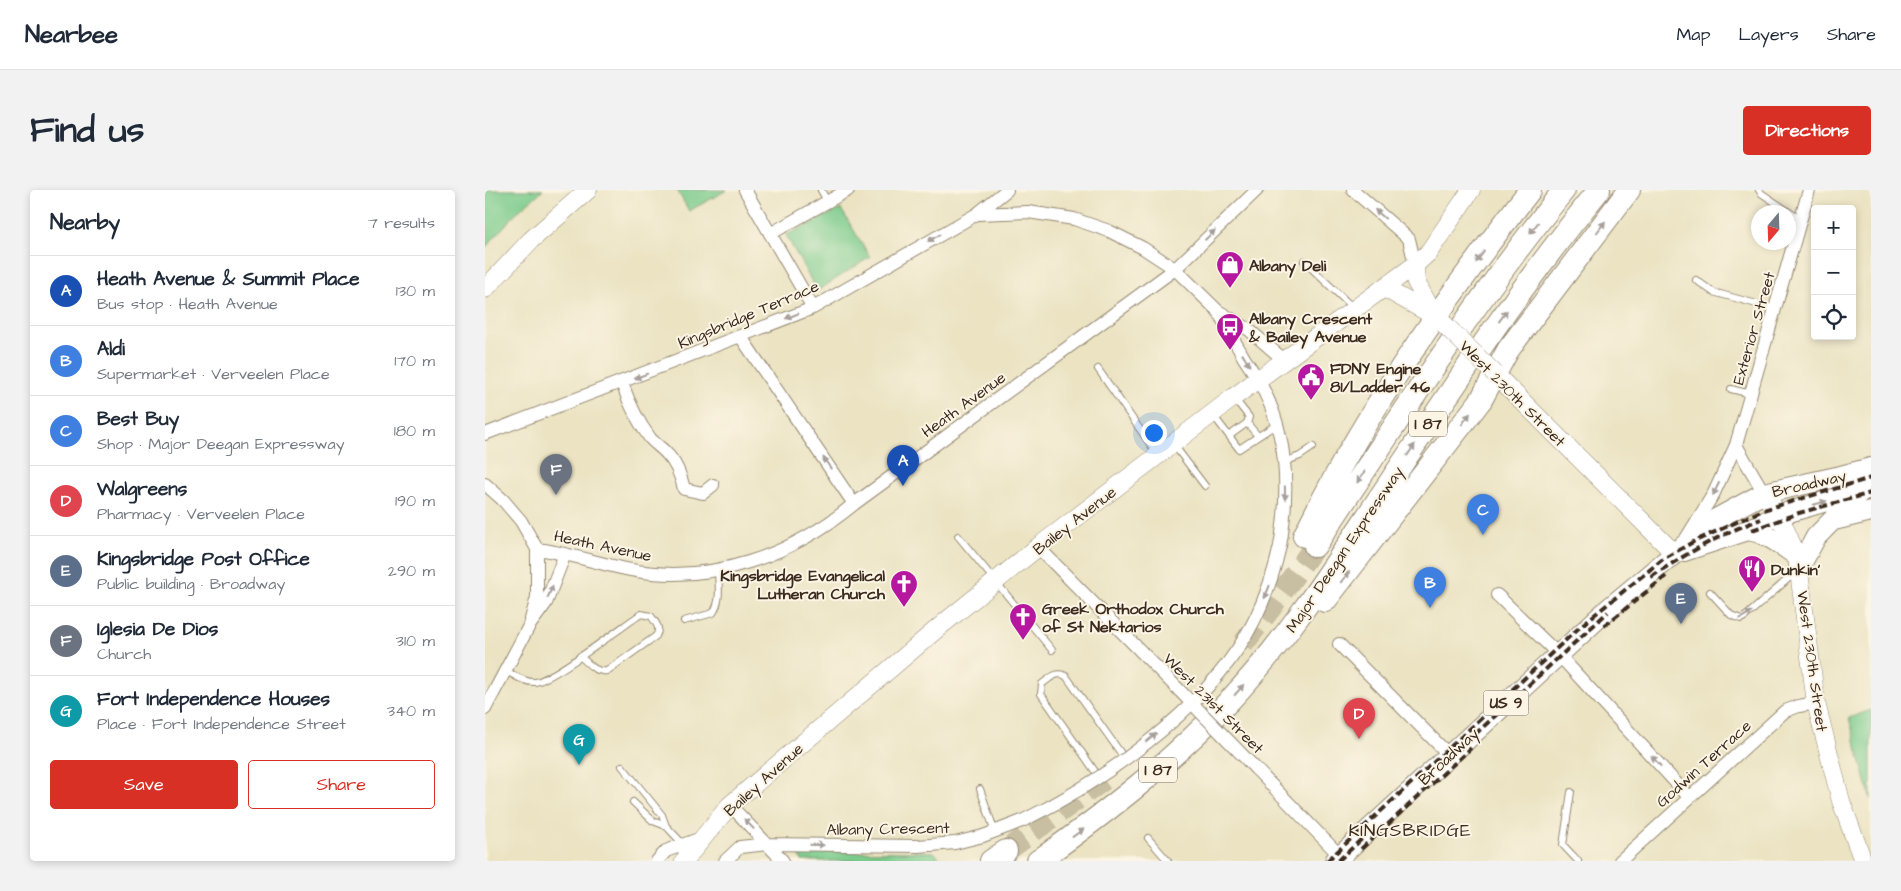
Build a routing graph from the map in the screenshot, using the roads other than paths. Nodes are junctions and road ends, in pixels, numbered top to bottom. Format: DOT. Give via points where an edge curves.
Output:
graph roads {
  1 [pos="588,190"];
  2 [pos="745,190"];
  3 [pos="821,190"];
  4 [pos="847,190"];
  5 [pos="1007,190"];
  6 [pos="1257,190"];
  7 [pos="1353,190"];
  8 [pos="1471,190"];
  9 [pos="1530,190"];
  10 [pos="1564,190"];
  11 [pos="1599,190"];
  12 [pos="1629,190"];
  13 [pos="1759,190"];
  14 [pos="1809,190"];
  15 [pos="827,202"];
  16 [pos="977,214"];
  17 [pos="1801,220"];
  18 [pos="770,234"];
  19 [pos="1304,261"];
  20 [pos="1415,266"];
  21 [pos="1175,269"];
  22 [pos="1696,280"];
  23 [pos="1383,288"];
  24 [pos="485,290"];
  25 [pos="813,308"];
  26 [pos="1354,309"];
  27 [pos="1775,309"];
  28 [pos="1218,311"];
  29 [pos="1440,321"];
  30 [pos="741,337"];
  31 [pos="1284,360"];
  32 [pos="1098,370"];
  33 [pos="1495,374"];
  34 [pos="1258,379"];
  35 [pos="622,383"];
  36 [pos="1731,389"];
  37 [pos="1751,394"];
  38 [pos="1234,397"];
  39 [pos="1212,414"];
  40 [pos="1247,423"];
  41 [pos="1277,424"];
  42 [pos="485,434"];
  43 [pos="1229,436"];
  44 [pos="1258,436"];
  45 [pos="1173,444"];
  46 [pos="1736,445"];
  47 [pos="1313,447"];
  48 [pos="1158,455"];
  49 [pos="1284,462"];
  50 [pos="1871,468"];
  51 [pos="485,484"];
  52 [pos="713,485"];
  53 [pos="1205,486"];
  54 [pos="1868,490"];
  55 [pos="1764,493"];
  56 [pos="854,504"];
  57 [pos="1871,511"];
  58 [pos="1779,515"];
  59 [pos="1835,520"];
  60 [pos="1747,530"];
  61 [pos="958,536"];
  62 [pos="1038,547"];
  63 [pos="537,549"];
  64 [pos="565,554"];
  65 [pos="1675,554"];
  66 [pos="1798,562"];
  67 [pos="717,570"];
  68 [pos="995,582"];
  69 [pos="1710,592"];
  70 [pos="1497,595"];
  71 [pos="684,620"];
  72 [pos="529,626"];
  73 [pos="1339,644"];
  74 [pos="1052,650"];
  75 [pos="1559,655"];
  76 [pos="580,656"];
  77 [pos="1263,662"];
  78 [pos="506,671"];
  79 [pos="1191,703"];
  80 [pos="1816,703"];
  81 [pos="485,709"];
  82 [pos="1449,755"];
  83 [pos="1125,758"];
  84 [pos="622,766"];
  85 [pos="1099,777"];
  86 [pos="980,790"];
  87 [pos="1571,792"];
  88 [pos="1689,797"];
  89 [pos="633,802"];
  90 [pos="730,805"];
  91 [pos="666,826"];
  92 [pos="1148,838"];
  93 [pos="768,844"];
  94 [pos="997,848"];
  95 [pos="686,852"];
  96 [pos="1340,859"];
  97 [pos="657,861"];
  98 [pos="725,861"];
  99 [pos="783,861"];
  100 [pos="1039,861"];
  101 [pos="1168,861"];
  102 [pos="1578,861"];
  103 [pos="1620,861"];
  104 [pos="1863,861"];
  1 -- 24 [label="main road" via="531,240"];
  2 -- 18 [label="street"];
  3 -- 15 [label="lane"];
  4 -- 15 [label="street"];
  5 -- 16 [label="street, Kingsbridge Terrace"];
  21 -- 6 [label="street, Heath Avenue, one-way"];
  20 -- 7 [label="street, West 230th Street, one-way" via="1409,239"];
  8 -- 20 [label="main road, Bailey Avenue" via="1428,253"];
  9 -- 29 [label="highway, one-way"];
  10 -- 29 [label="highway, Major Deegan Expressway / I 87, one-way" via="1458,331 1309,541 1349,450"];
  77 -- 11 [label="highway, Major Deegan Expressway / I 87, one-way" via="1319,587 1503,315"];
  33 -- 12 [label="highway, one-way" via="1508,350"];
  13 -- 17 [label="lane"];
  14 -- 17 [label="street, Exterior Street"];
  15 -- 18 [label="street"];
  16 -- 21 [label="street, Albany Crescent" via="1028,212 1074,220 1109,231"];
  16 -- 25 [label="street, Kingsbridge Terrace, one-way"];
  17 -- 27 [label="street, Exterior Street"];
  18 -- 25 [label="street"];
  19 -- 26 [label="lane"];
  20 -- 23 [label="main road, Bailey Avenue"];
  20 -- 29 [label="main road, West 230th Street" via="1416,282"];
  21 -- 28 [label="street, Albany Crescent"];
  21 -- 56 [label="street, Heath Avenue"];
  22 -- 27 [label="lane" via="1713,292"];
  23 -- 26 [label="main road, Bailey Avenue"];
  23 -- 29 [label="main road, West 230th Street"];
  25 -- 30 [label="street, Kingsbridge Terrace, one-way"];
  26 -- 31 [label="main road, Bailey Avenue"];
  27 -- 37 [label="street, Exterior Street"];
  28 -- 31 [label="street, Albany Crescent" via="1248,329"];
  28 -- 34 [label="street, Albany Crescent, one-way"];
  29 -- 33 [label="main road, West 230th Street, bridge"];
  30 -- 35 [label="street, Kingsbridge Terrace, one-way"];
  56 -- 30 [label="street, one-way"];
  31 -- 34 [label="main road, Bailey Avenue"];
  32 -- 48 [label="lane"];
  33 -- 65 [label="main road, West 230th Street"];
  77 -- 33 [label="highway, one-way" via="1329,597 1481,400"];
  34 -- 38 [label="main road, Bailey Avenue"];
  34 -- 41 [label="street, Albany Crescent"];
  35 -- 42 [label="street, Kingsbridge Terrace"];
  35 -- 52 [label="street" via="639,422 676,466 683,489 703,493"];
  36 -- 37 [label="lane"];
  37 -- 46 [label="street, Exterior Street"];
  38 -- 39 [label="main road, Bailey Avenue"];
  38 -- 40 [label="lane" via="1249,417"];
  39 -- 43 [label="lane"];
  39 -- 45 [label="main road, Bailey Avenue"];
  40 -- 43 [label="lane"];
  40 -- 44 [label="lane"];
  41 -- 44 [label="lane"];
  41 -- 49 [label="street, Albany Crescent"];
  43 -- 44 [label="lane" via="1239,448"];
  45 -- 48 [label="main road, Bailey Avenue"];
  45 -- 53 [label="lane"];
  46 -- 55 [label="street"];
  46 -- 65 [label="street, Exterior Street, one-way" via="1709,501"];
  47 -- 49 [label="lane"];
  48 -- 62 [label="main road, Bailey Avenue"];
  49 -- 79 [label="street, Albany Crescent, one-way, bridge" via="1285,507 1280,546 1270,584 1246,635 1227,663"];
  50 -- 55 [label="main road, Broadway / US 9"];
  51 -- 63 [label="street" via="521,521"];
  58 -- 54 [label="main road, Broadway / US 9, one-way"];
  54 -- 59 [label="main road"];
  55 -- 58 [label="main road, West 230th Street"];
  55 -- 65 [label="main road, Broadway / US 9" via="1716,520"];
  56 -- 67 [label="street, Heath Avenue" via="807,538 745,564"];
  57 -- 59 [label="main road"];
  58 -- 60 [label="main road, Broadway / US 9"];
  58 -- 66 [label="main road, West 230th Street"];
  59 -- 66 [label="main road"];
  60 -- 65 [label="main road, Broadway / US 9"];
  60 -- 66 [label="main road" via="1770,538"];
  61 -- 68 [label="lane"];
  62 -- 68 [label="main road, Bailey Avenue"];
  62 -- 79 [label="street, West 231st Street, bridge"];
  63 -- 64 [label="street, Heath Avenue"];
  63 -- 72 [label="street" via="537,597"];
  64 -- 67 [label="street, Heath Avenue" via="651,572"];
  72 -- 64 [label="street, one-way" via="546,603"];
  65 -- 75 [label="main road, Broadway / US 9"];
  69 -- 66 [label="lane, one-way" via="1731,615 1741,619"];
  66 -- 80 [label="main road, West 230th Street"];
  67 -- 71 [label="lane" via="717,606 713,612"];
  68 -- 74 [label="lane"];
  68 -- 90 [label="main road, Bailey Avenue"];
  70 -- 75 [label="street"];
  72 -- 78 [label="street"];
  73 -- 82 [label="street"];
  75 -- 82 [label="main road, Broadway / US 9"];
  88 -- 75 [label="street, one-way"];
  76 -- 76 [label="lane" via="641,614 651,616 659,626 656,636 607,671 595,669"];
  76 -- 78 [label="lane" via="549,677 535,682"];
  100 -- 77 [label="highway, Major Deegan Expressway / I 87, one-way" via="1129,795 1165,764"];
  78 -- 81 [label="street"];
  83 -- 79 [label="street, Albany Crescent, one-way, bridge"];
  79 -- 96 [label="street, West 231st Street, bridge"];
  80 -- 88 [label="street, Godwin Terrace" via="1785,711"];
  80 -- 104 [label="main road, West 230th Street" via="1841,802"];
  82 -- 96 [label="main road, Broadway / US 9"];
  83 -- 85 [label="street, Albany Crescent, bridge"];
  83 -- 85 [label="lane" via="1066,676 1055,674 1042,684 1041,694"];
  84 -- 91 [label="lane" via="662,815"];
  85 -- 94 [label="street, Albany Crescent, bridge" via="1022,821"];
  86 -- 94 [label="lane"];
  87 -- 102 [label="lane" via="1563,845"];
  88 -- 103 [label="street, Godwin Terrace"];
  89 -- 91 [label="lane" via="653,821"];
  93 -- 90 [label="street, one-way"];
  90 -- 95 [label="main road, Bailey Avenue" via="704,837"];
  91 -- 95 [label="lane"];
  92 -- 101 [label="lane"];
  93 -- 94 [label="street, Albany Crescent, one-way" via="937,846 970,840"];
  93 -- 98 [label="street" via="740,847"];
  93 -- 99 [label="street"];
  95 -- 97 [label="street" via="666,851"];
}
